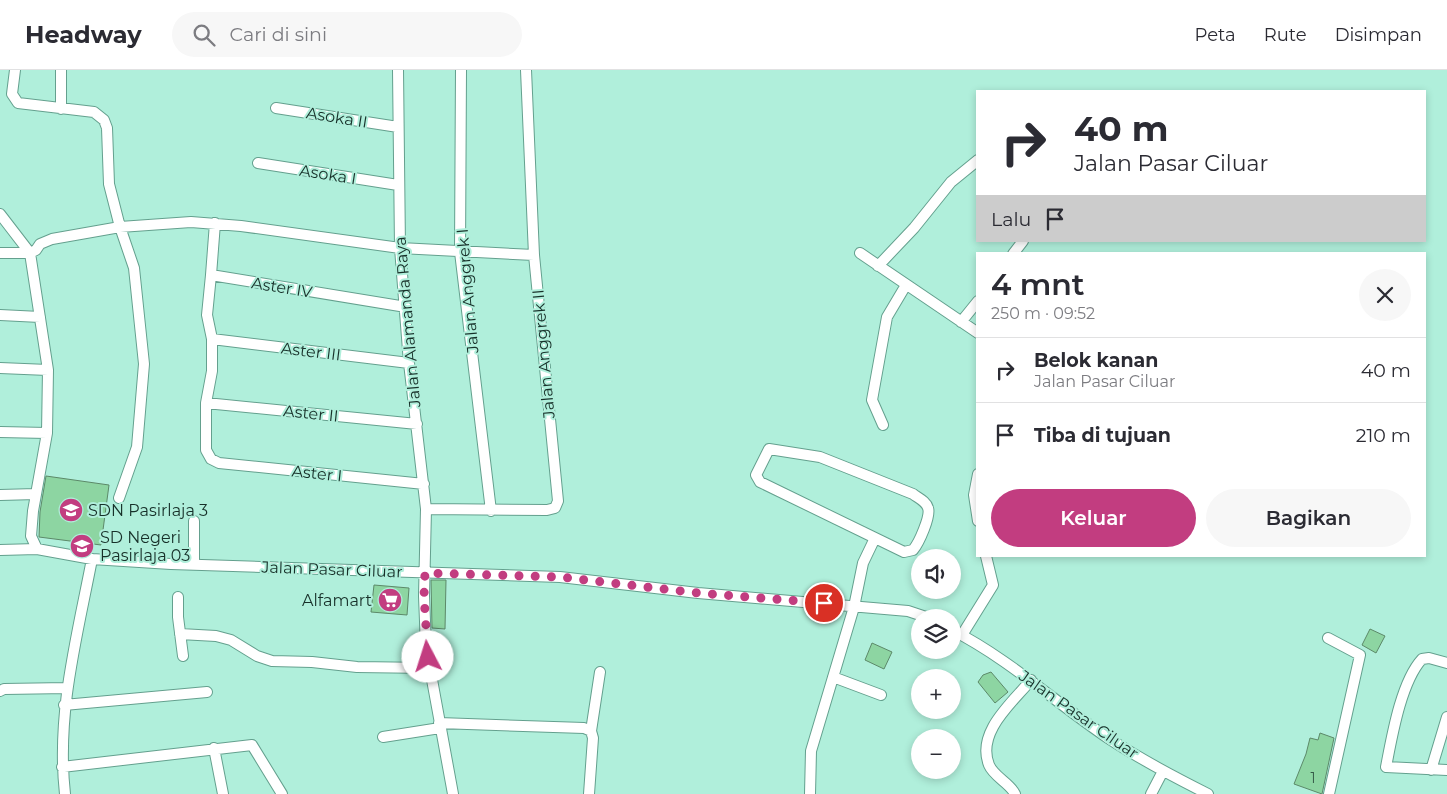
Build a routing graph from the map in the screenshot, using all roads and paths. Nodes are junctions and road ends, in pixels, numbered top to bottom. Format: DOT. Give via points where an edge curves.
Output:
graph roads {
  1 [pos="15,70"];
  2 [pos="61,70"];
  3 [pos="398,70"];
  4 [pos="461,70"];
  5 [pos="526,70"];
  6 [pos="276,108"];
  7 [pos="61,109"];
  8 [pos="398,127"];
  9 [pos="976,162"];
  10 [pos="258,163"];
  11 [pos="398,185"];
  12 [pos="0,214"];
  13 [pos="215,222"];
  14 [pos="120,227"];
  15 [pos="1022,242"];
  16 [pos="400,248"];
  17 [pos="460,252"];
  18 [pos="1015,252"];
  19 [pos="0,253"];
  20 [pos="30,253"];
  21 [pos="860,253"];
  22 [pos="534,256"];
  23 [pos="878,266"];
  24 [pos="211,275"];
  25 [pos="906,285"];
  26 [pos="976,303"];
  27 [pos="406,307"];
  28 [pos="0,315"];
  29 [pos="40,317"];
  30 [pos="961,322"];
  31 [pos="976,332"];
  32 [pos="212,339"];
  33 [pos="409,362"];
  34 [pos="0,368"];
  35 [pos="48,370"];
  36 [pos="206,403"];
  37 [pos="417,424"];
  38 [pos="883,425"];
  39 [pos="0,432"];
  40 [pos="47,433"];
  41 [pos="424,484"];
  42 [pos="976,484"];
  43 [pos="0,494"];
  44 [pos="36,494"];
  45 [pos="119,498"];
  46 [pos="976,508"];
  47 [pos="426,509"];
  48 [pos="491,511"];
  49 [pos="194,521"];
  50 [pos="875,538"];
  51 [pos="0,550"];
  52 [pos="37,550"];
  53 [pos="986,557"];
  54 [pos="92,559"];
  55 [pos="194,563"];
  56 [pos="425,573"];
  57 [pos="178,597"];
  58 [pos="854,607"];
  59 [pos="911,612"];
  60 [pos="961,627"];
  61 [pos="180,634"];
  62 [pos="961,635"];
  63 [pos="1328,638"];
  64 [pos="183,656"];
  65 [pos="1447,663"];
  66 [pos="429,668"];
  67 [pos="600,672"];
  68 [pos="833,677"];
  69 [pos="1031,680"];
  70 [pos="67,688"];
  71 [pos="0,691"];
  72 [pos="207,692"];
  73 [pos="881,695"];
  74 [pos="64,705"];
  75 [pos="1446,723"];
  76 [pos="440,726"];
  77 [pos="591,731"];
  78 [pos="383,737"];
  79 [pos="214,748"];
  80 [pos="62,767"];
  81 [pos="1431,770"];
  82 [pos="1447,770"];
  83 [pos="1163,771"];
  84 [pos="65,794"];
  85 [pos="224,794"];
  86 [pos="282,794"];
  87 [pos="452,794"];
  88 [pos="589,794"];
  89 [pos="810,794"];
  90 [pos="1015,794"];
  91 [pos="1151,794"];
  92 [pos="1208,794"];
  93 [pos="1329,794"];
  1 -- 7 [label="street" via="14,100"];
  2 -- 7 [label="street"];
  3 -- 8 [label="street, Jalan Alamanda Raya"];
  4 -- 17 [label="street, Jalan Anggrek I"];
  5 -- 22 [label="street, Jalan Anggrek II"];
  6 -- 8 [label="street, Asoka II"];
  7 -- 14 [label="street" via="94,112 104,120 109,184"];
  8 -- 11 [label="street, Jalan Alamanda Raya"];
  9 -- 23 [label="street" via="951,182"];
  10 -- 11 [label="street, Asoka I"];
  11 -- 16 [label="street, Jalan Alamanda Raya"];
  12 -- 20 [label="street"];
  13 -- 14 [label="street"];
  13 -- 16 [label="street"];
  13 -- 24 [label="street"];
  14 -- 20 [label="street" via="52,238"];
  14 -- 45 [label="street" via="134,268 144,364 137,447"];
  15 -- 18 [label="street"];
  16 -- 17 [label="street"];
  16 -- 27 [label="street, Jalan Alamanda Raya"];
  17 -- 22 [label="street"];
  17 -- 48 [label="street, Jalan Anggrek I"];
  19 -- 20 [label="street"];
  20 -- 29 [label="street"];
  21 -- 23 [label="street"];
  22 -- 48 [label="street, Jalan Anggrek II" via="558,501 555,508 547,510"];
  23 -- 25 [label="street"];
  24 -- 27 [label="street, Aster IV"];
  24 -- 32 [label="street" via="207,315"];
  25 -- 30 [label="street"];
  25 -- 38 [label="street" via="887,317 872,400"];
  26 -- 30 [label="street"];
  27 -- 33 [label="street, Jalan Alamanda Raya"];
  28 -- 29 [label="street"];
  29 -- 35 [label="street"];
  30 -- 31 [label="street"];
  32 -- 33 [label="street, Aster III"];
  32 -- 36 [label="street" via="212,371"];
  33 -- 37 [label="street, Jalan Alamanda Raya"];
  34 -- 35 [label="street"];
  35 -- 40 [label="street"];
  36 -- 37 [label="street, Aster II"];
  36 -- 41 [label="street, Aster I" via="206,450 211,459 219,463"];
  37 -- 41 [label="street, Jalan Alamanda Raya"];
  39 -- 40 [label="street"];
  40 -- 44 [label="street"];
  41 -- 47 [label="street, Jalan Alamanda Raya"];
  42 -- 46 [label="street"];
  43 -- 44 [label="street"];
  44 -- 52 [label="street" via="31,536"];
  47 -- 48 [label="street, Jalan Anggrek II"];
  47 -- 56 [label="street, Jalan Alamanda Raya"];
  49 -- 55 [label="street"];
  50 -- 50 [label="street" via="904,552 913,550 929,513 925,502 913,494 820,457 769,449 757,479"];
  50 -- 58 [label="street" via="863,563"];
  51 -- 52 [label="street, Jalan Pasar Ciluar"];
  52 -- 54 [label="street, Jalan Pasar Ciluar"];
  53 -- 60 [label="street" via="993,585"];
  54 -- 55 [label="street, Jalan Pasar Ciluar"];
  54 -- 70 [label="street"];
  55 -- 56 [label="street, Jalan Pasar Ciluar"];
  56 -- 58 [label="street, Jalan Pasar Ciluar" via="560,577"];
  56 -- 66 [label="street, Jalan Alamanda Raya"];
  57 -- 61 [label="street"];
  58 -- 59 [label="street, Jalan Pasar Ciluar"];
  58 -- 68 [label="street"];
  61 -- 64 [label="street"];
  61 -- 66 [label="street" via="224,638 272,661"];
  62 -- 69 [label="street, Jalan Pasar Ciluar"];
  63 -- 93 [label="street" via="1360,655"];
  65 -- 81 [label="street" via="1429,658 1416,665 1382,767"];
  66 -- 76 [label="street, Jalan Alamanda Raya"];
  67 -- 77 [label="street"];
  68 -- 73 [label="street"];
  68 -- 89 [label="street" via="811,751"];
  69 -- 83 [label="street, Jalan Pasar Ciluar" via="1108,738"];
  69 -- 90 [label="street" via="991,730 987,741 990,767"];
  70 -- 71 [label="street"];
  70 -- 74 [label="street"];
  72 -- 74 [label="street"];
  74 -- 80 [label="street"];
  75 -- 81 [label="street"];
  76 -- 77 [label="street" via="584,728"];
  76 -- 78 [label="street"];
  76 -- 87 [label="street, Jalan Alamanda Raya"];
  77 -- 88 [label="street"];
  79 -- 80 [label="street"];
  79 -- 85 [label="street"];
  79 -- 86 [label="street" via="252,745"];
  80 -- 84 [label="street"];
  81 -- 82 [label="street"];
  83 -- 91 [label="street"];
  83 -- 92 [label="street, Jalan Pasar Ciluar"];
}
